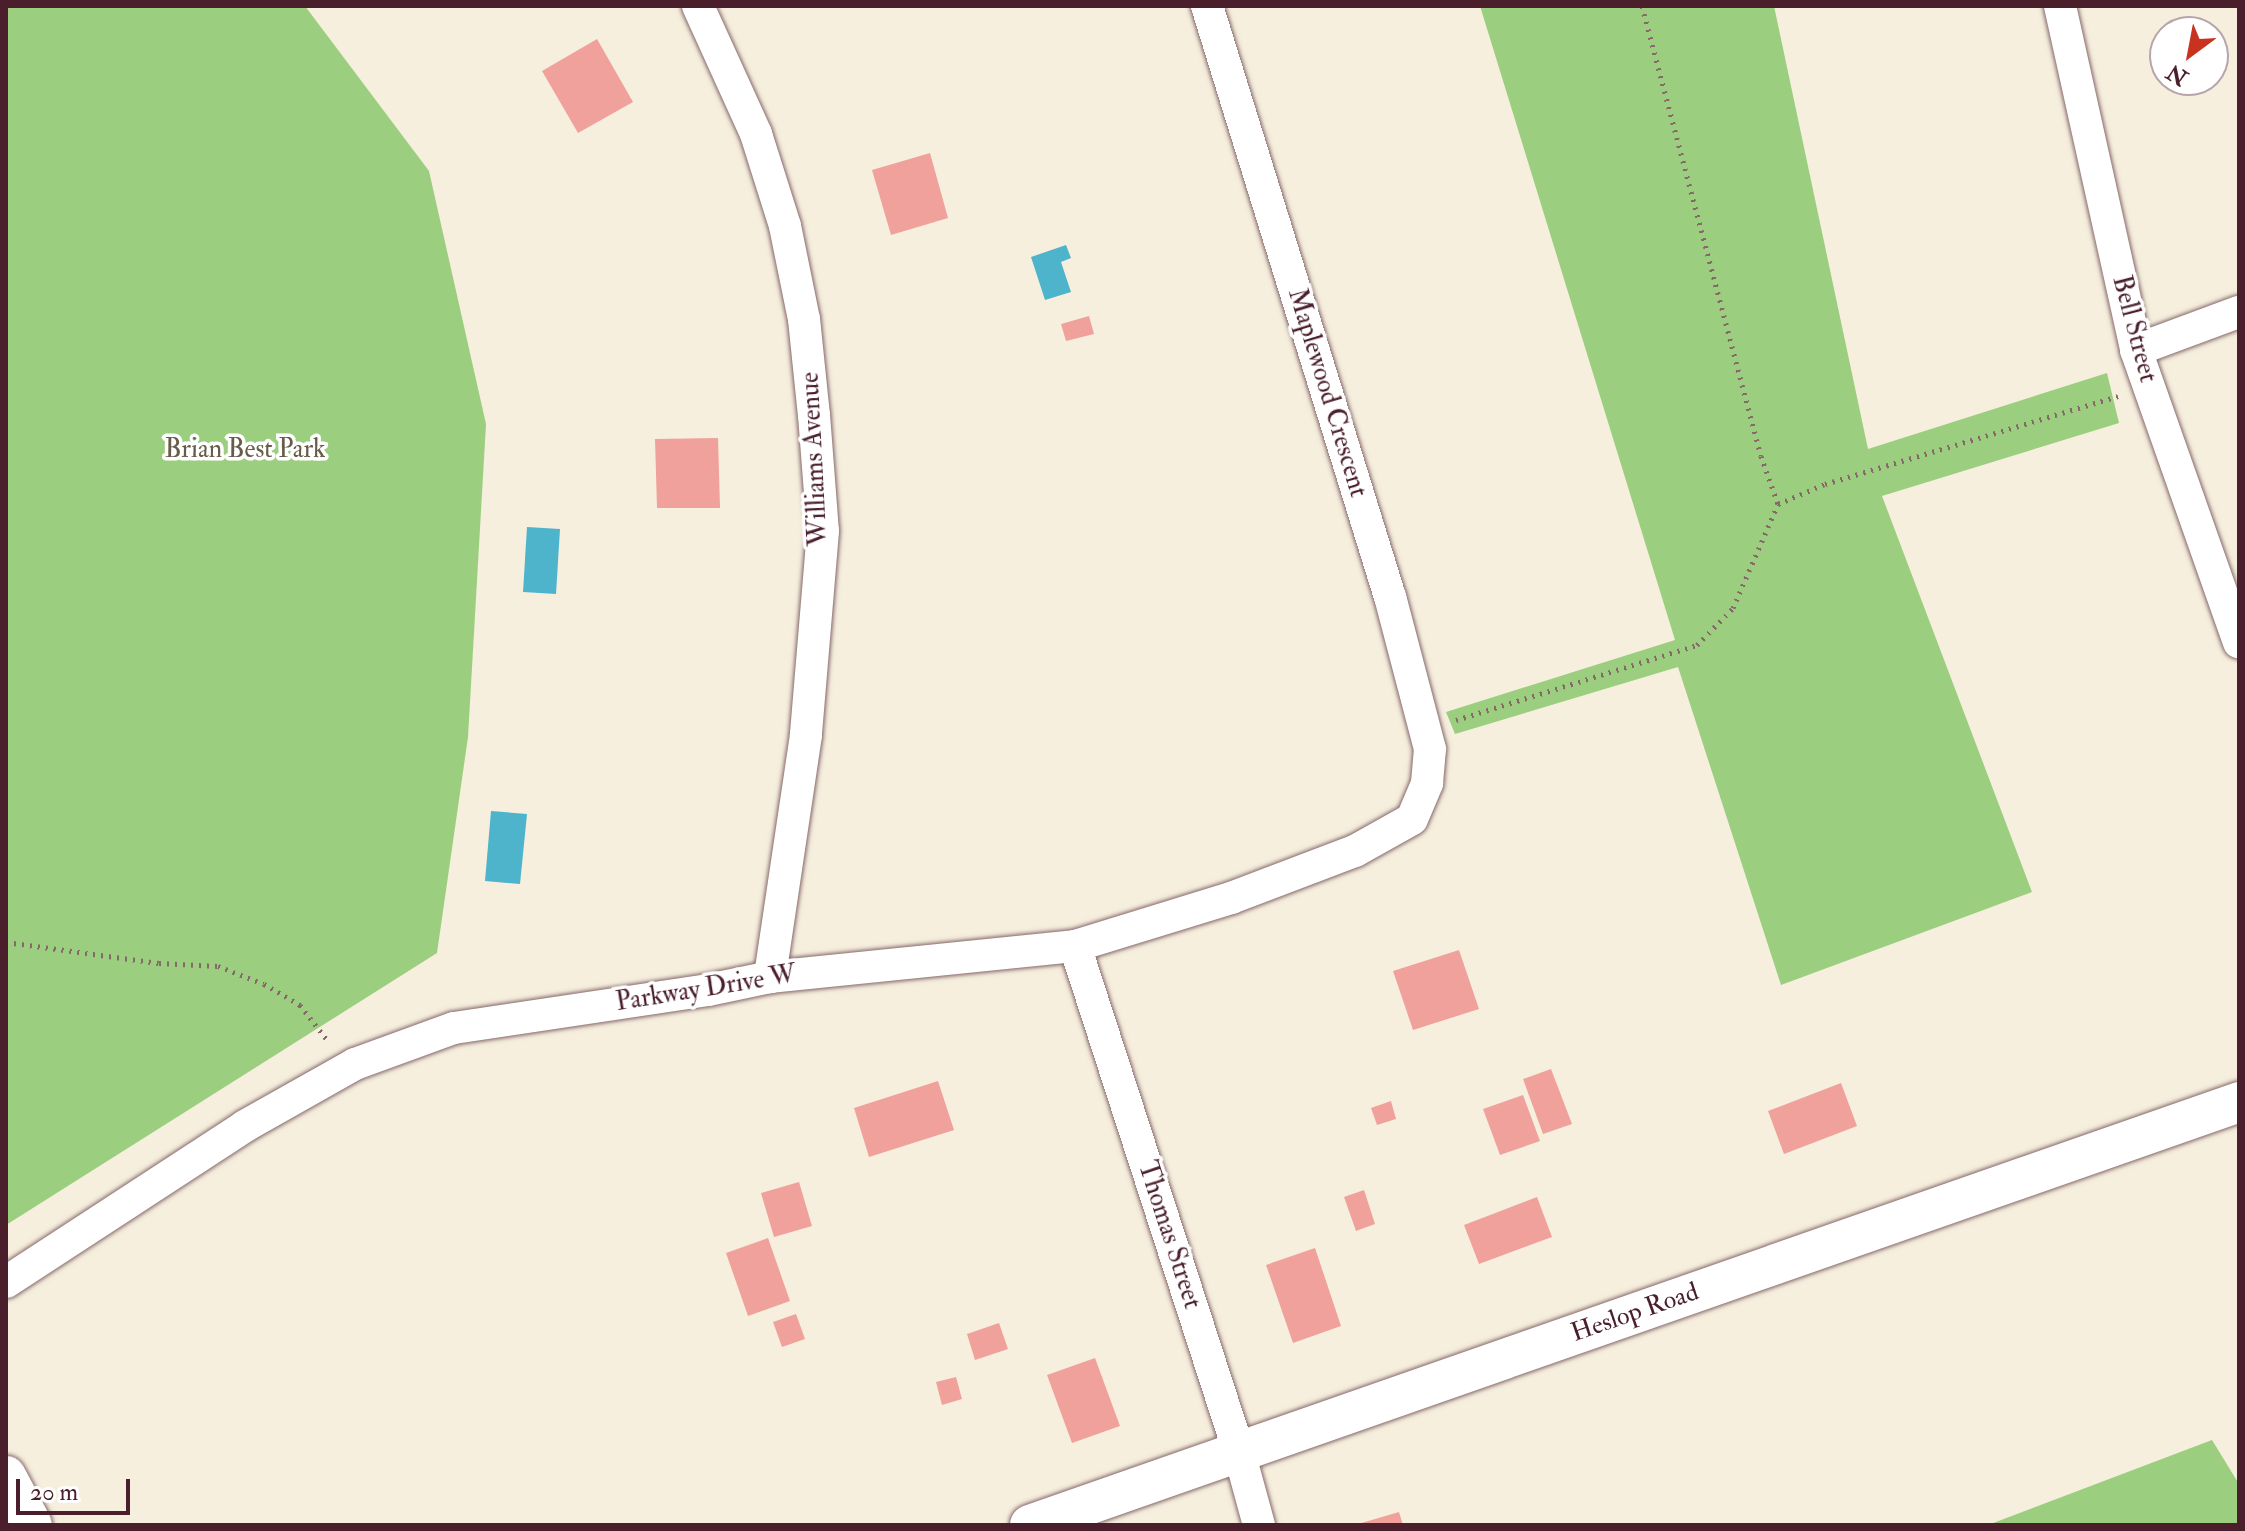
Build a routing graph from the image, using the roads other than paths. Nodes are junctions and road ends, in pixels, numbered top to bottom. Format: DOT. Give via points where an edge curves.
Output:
graph roads {
  1 [pos="698,6"];
  2 [pos="1207,6"];
  3 [pos="2060,6"];
  4 [pos="2239,312"];
  5 [pos="2136,350"];
  6 [pos="2239,642"];
  7 [pos="1427,783"];
  8 [pos="1075,946"];
  9 [pos="770,977"];
  10 [pos="2239,1102"];
  11 [pos="6,1282"];
  12 [pos="1239,1452"];
  13 [pos="6,1476"];
  14 [pos="32,1525"];
  15 [pos="1030,1525"];
  16 [pos="1259,1525"];
  1 -- 9 [label="street, Williams Avenue" via="756,134 785,226 804,319 818,458 823,531 806,735"];
  2 -- 7 [label="street, Maplewood Crescent" via="1390,597 1430,749"];
  3 -- 5 [label="street, Bell Street"];
  4 -- 5 [label="street"];
  5 -- 6 [label="street, Bell Street"];
  7 -- 8 [label="street, Parkway Drive W" via="1412,819 1355,851 1231,898"];
  8 -- 9 [label="street, Parkway Drive W"];
  8 -- 12 [label="street, Thomas Street"];
  9 -- 11 [label="street, Parkway Drive W" via="454,1028 343,1070 245,1126"];
  10 -- 12 [label="street, Heslop Road"];
  12 -- 15 [label="street, Heslop Road"];
  12 -- 16 [label="street, Thomas Street"];
  13 -- 14 [label="street"];
}
